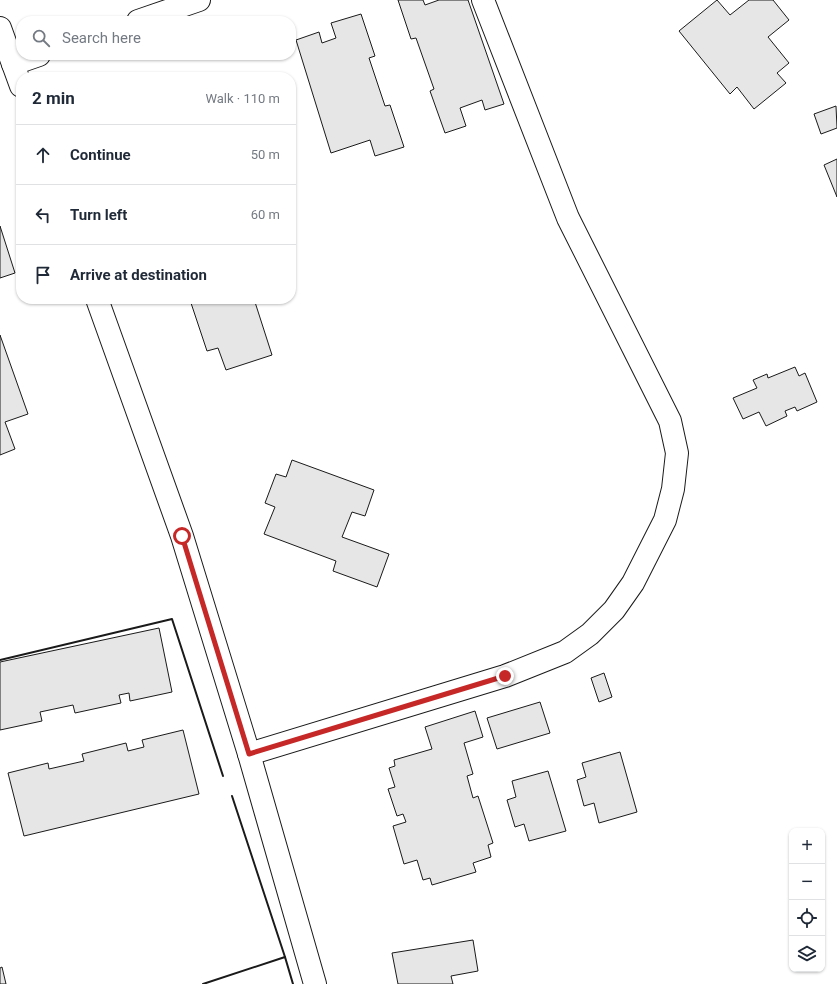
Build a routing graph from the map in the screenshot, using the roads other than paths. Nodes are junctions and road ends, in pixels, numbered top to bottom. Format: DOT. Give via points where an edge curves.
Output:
graph roads {
  1 [pos="199,0"];
  2 [pos="483,0"];
  3 [pos="153,16"];
  4 [pos="0,28"];
  5 [pos="25,60"];
  6 [pos="13,64"];
  7 [pos="16,72"];
  8 [pos="99,304"];
  9 [pos="249,754"];
  10 [pos="315,984"];
  1 -- 3 [label="street"];
  2 -- 9 [label="street" via="568,218 670,420 677,452 673,489 665,520 633,583 614,610 590,634 566,652 505,676"];
  4 -- 6 [label="street"];
  5 -- 6 [label="street"];
  6 -- 7 [label="street"];
  8 -- 9 [label="street" via="182,536"];
  9 -- 10 [label="street"];
}
